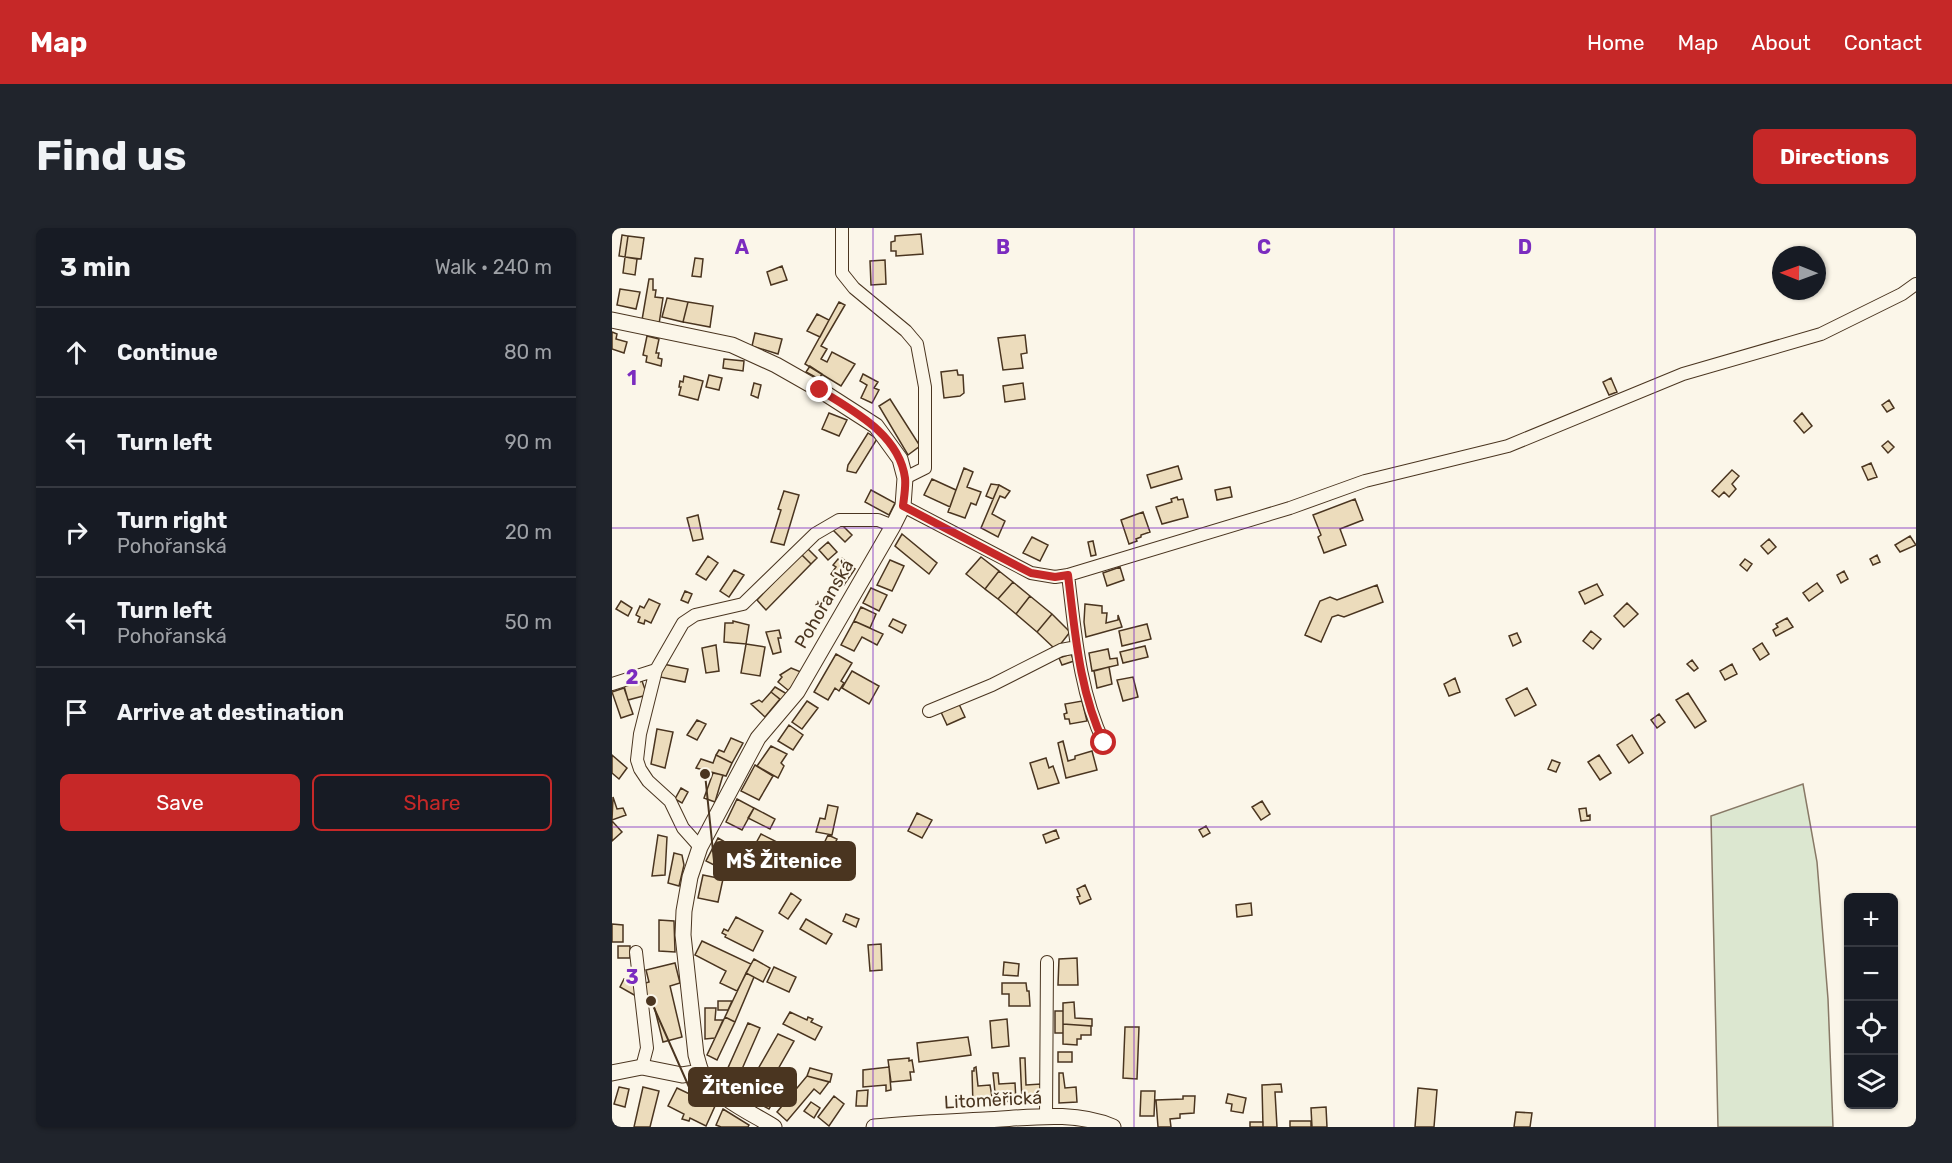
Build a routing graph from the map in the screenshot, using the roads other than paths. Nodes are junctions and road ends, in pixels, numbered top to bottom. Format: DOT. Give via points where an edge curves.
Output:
graph roads {
  1 [pos="842,228"];
  2 [pos="1916,284"];
  3 [pos="612,320"];
  4 [pos="905,478"];
  5 [pos="903,506"];
  6 [pos="893,526"];
  7 [pos="1068,575"];
  8 [pos="1077,647"];
  9 [pos="656,670"];
  10 [pos="612,684"];
  11 [pos="929,711"];
  12 [pos="1104,743"];
  13 [pos="700,847"];
  14 [pos="636,952"];
  15 [pos="1047,962"];
  16 [pos="642,1067"];
  17 [pos="701,1072"];
  18 [pos="612,1073"];
  19 [pos="1046,1117"];
  20 [pos="774,1127"];
  21 [pos="874,1127"];
  22 [pos="1113,1127"];
  1 -- 4 [label="street" via="842,273 917,344 925,387 925,468"];
  2 -- 7 [label="street" via="1821,334 1683,374 1508,446 1365,481 1290,508"];
  3 -- 4 [label="street, Pohořanská" via="732,345 776,365 876,426 900,459"];
  4 -- 5 [label="street, Pohořanská"];
  5 -- 6 [label="street, Pohořanská"];
  5 -- 7 [label="street" via="1031,573"];
  6 -- 9 [label="street" via="878,520 832,523 815,534 743,604 695,615 683,623"];
  6 -- 13 [label="street, Pohořanská" via="797,692 758,738"];
  7 -- 8 [label="street"];
  8 -- 11 [label="street" via="1061,650"];
  8 -- 12 [label="street" via="1086,693"];
  9 -- 10 [label="street"];
  9 -- 13 [label="street" via="637,760 648,782 670,801 683,828"];
  13 -- 17 [label="street, Pohořanská" via="690,877 683,934"];
  14 -- 16 [label="street" via="647,1048"];
  15 -- 19 [label="street"];
  16 -- 17 [label="street" via="682,1074"];
  16 -- 18 [label="street"];
  17 -- 20 [label="street" via="728,1098"];
  19 -- 21 [label="street, Litoměřická"];
  19 -- 22 [label="street, Litoměřická" via="1074,1117"];
}
